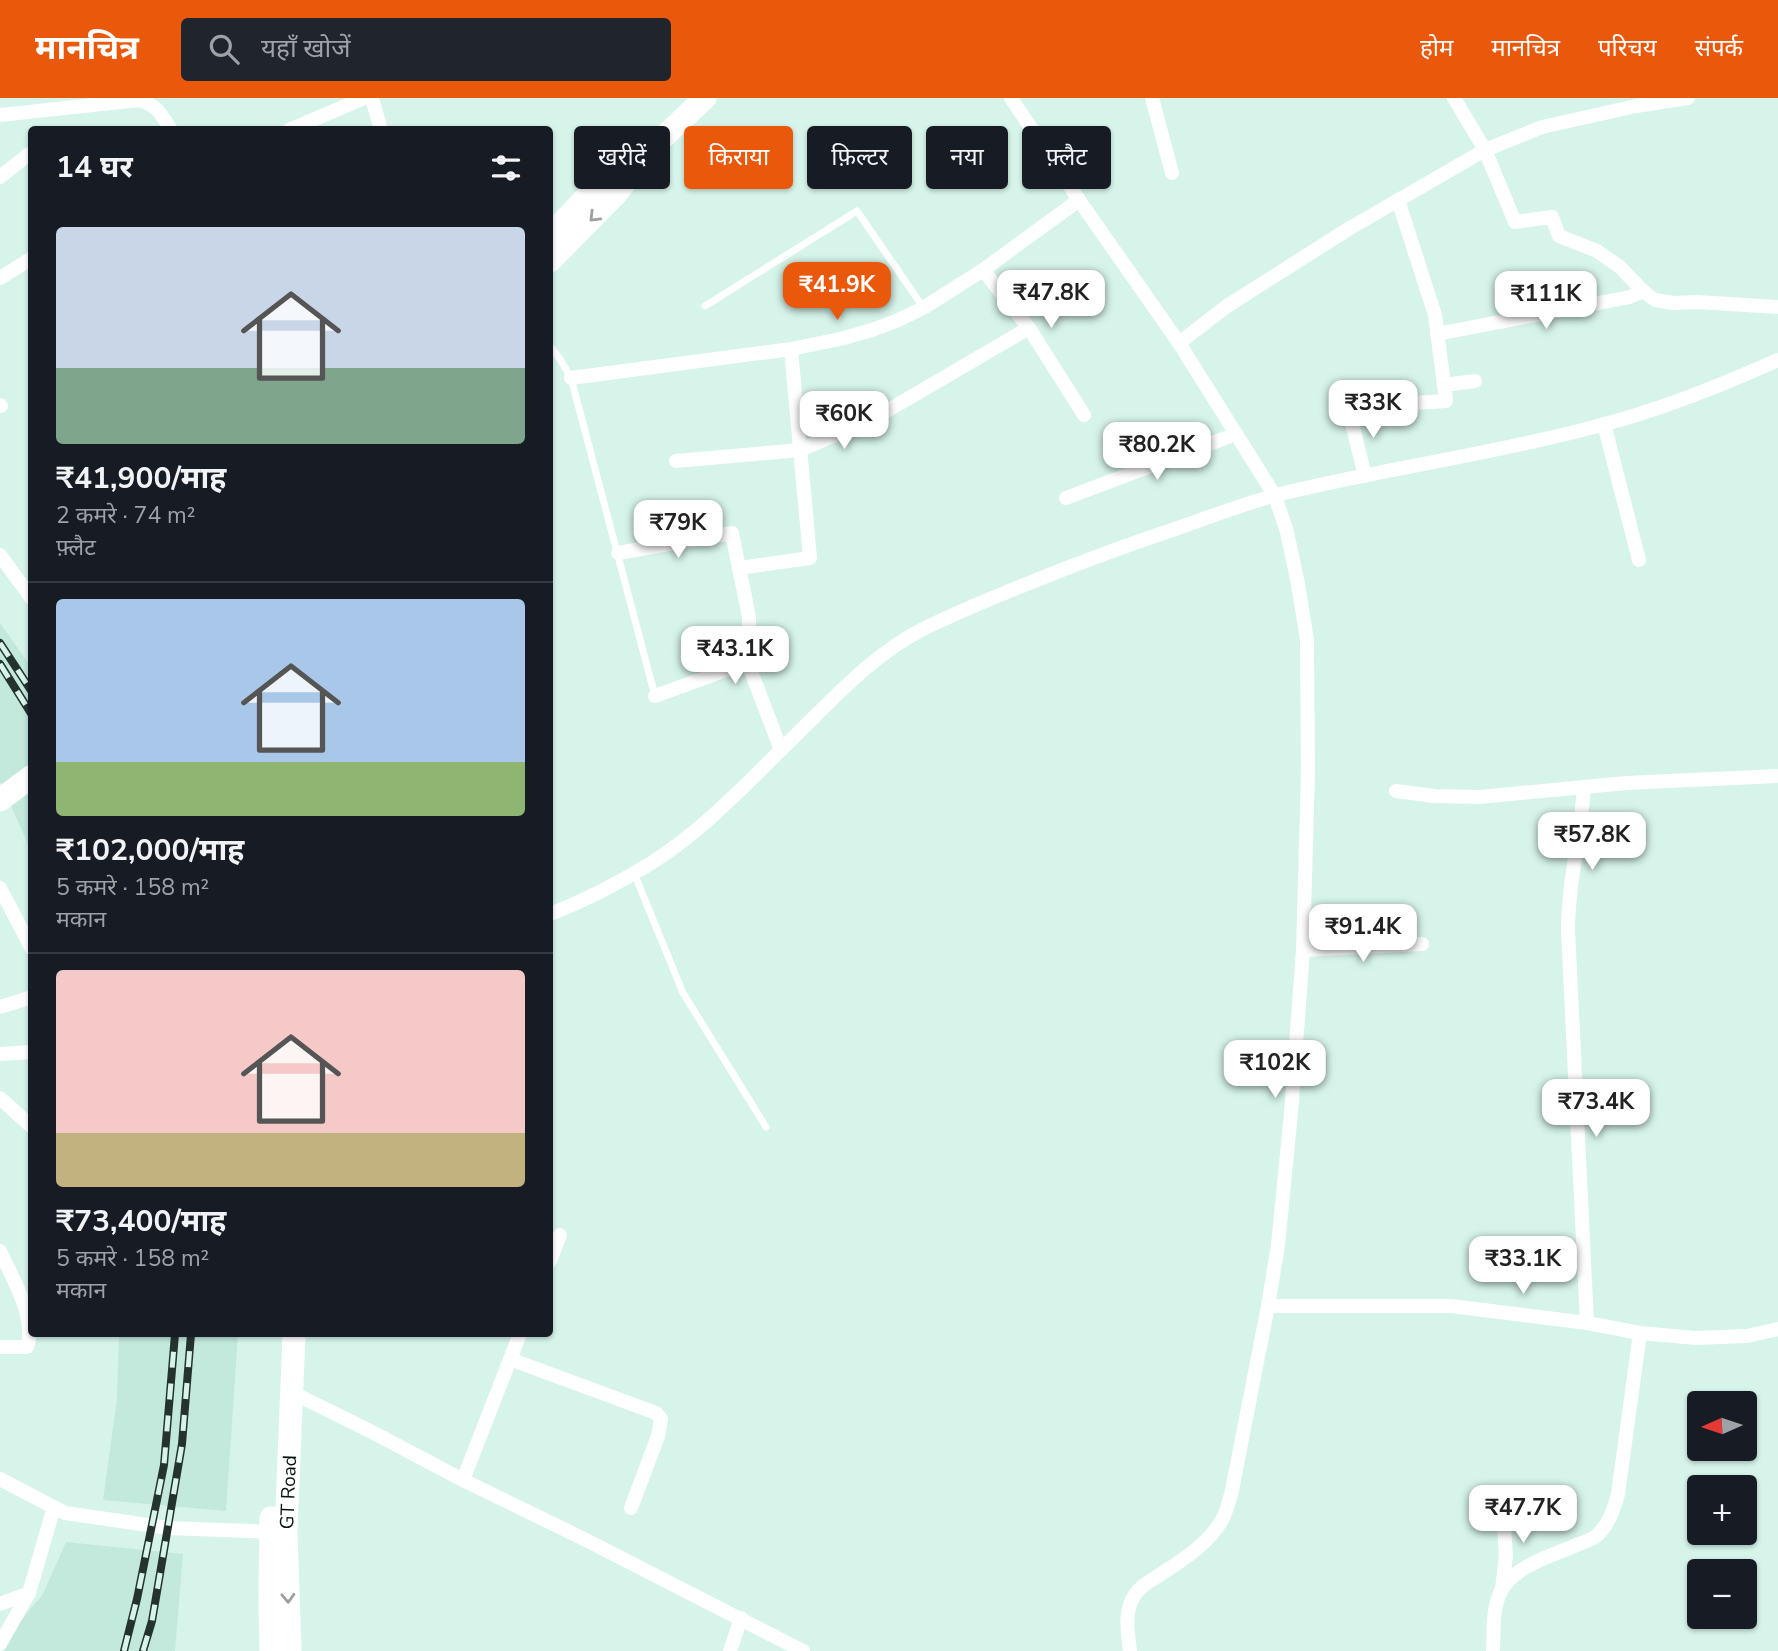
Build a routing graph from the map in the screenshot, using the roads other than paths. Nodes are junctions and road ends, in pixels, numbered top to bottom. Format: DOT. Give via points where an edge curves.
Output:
graph roads {
  1 [pos="364,98"];
  2 [pos="372,98"];
  3 [pos="705,98"];
  4 [pos="1011,98"];
  5 [pos="1152,98"];
  6 [pos="1454,98"];
  7 [pos="1688,98"];
  8 [pos="1635,102"];
  9 [pos="0,115"];
  10 [pos="169,126"];
  11 [pos="298,126"];
  12 [pos="380,126"];
  13 [pos="670,131"];
  14 [pos="1485,150"];
  15 [pos="28,155"];
  16 [pos="1172,173"];
  17 [pos="0,177"];
  18 [pos="594,189"];
  19 [pos="620,189"];
  20 [pos="1079,200"];
  21 [pos="1398,200"];
  22 [pos="553,232"];
  23 [pos="553,258"];
  24 [pos="28,260"];
  25 [pos="983,270"];
  26 [pos="0,278"];
  27 [pos="1643,291"];
  28 [pos="705,306"];
  29 [pos="1778,307"];
  30 [pos="923,308"];
  31 [pos="1029,328"];
  32 [pos="1437,334"];
  33 [pos="1179,343"];
  34 [pos="791,349"];
  35 [pos="553,350"];
  36 [pos="1778,360"];
  37 [pos="571,378"];
  38 [pos="1475,380"];
  39 [pos="1444,385"];
  40 [pos="1084,415"];
  41 [pos="1604,425"];
  42 [pos="1236,434"];
  43 [pos="800,450"];
  44 [pos="676,461"];
  45 [pos="1364,476"];
  46 [pos="1275,496"];
  47 [pos="1066,498"];
  48 [pos="618,552"];
  49 [pos="0,555"];
  50 [pos="1639,560"];
  51 [pos="739,568"];
  52 [pos="28,594"];
  53 [pos="749,666"];
  54 [pos="655,696"];
  55 [pos="781,750"];
  56 [pos="1778,776"];
  57 [pos="28,779"];
  58 [pos="1584,787"];
  59 [pos="1396,791"];
  60 [pos="0,800"];
  61 [pos="634,873"];
  62 [pos="0,888"];
  63 [pos="553,913"];
  64 [pos="28,941"];
  65 [pos="1422,944"];
  66 [pos="1303,950"];
  67 [pos="28,998"];
  68 [pos="0,1007"];
  69 [pos="28,1052"];
  70 [pos="0,1054"];
  71 [pos="0,1098"];
  72 [pos="28,1123"];
  73 [pos="766,1127"];
  74 [pos="560,1235"];
  75 [pos="0,1251"];
  76 [pos="553,1253"];
  77 [pos="1268,1306"];
  78 [pos="28,1322"];
  79 [pos="1587,1323"];
  80 [pos="1778,1329"];
  81 [pos="1640,1333"];
  82 [pos="29,1337"];
  83 [pos="279,1337"];
  84 [pos="294,1337"];
  85 [pos="519,1337"];
  86 [pos="0,1347"];
  87 [pos="510,1359"];
  88 [pos="290,1392"];
  89 [pos="0,1479"];
  90 [pos="463,1480"];
  91 [pos="1502,1498"];
  92 [pos="54,1507"];
  93 [pos="631,1508"];
  94 [pos="278,1532"];
  95 [pos="1502,1590"];
  96 [pos="29,1593"];
  97 [pos="0,1604"];
  98 [pos="741,1618"];
  99 [pos="0,1644"];
  100 [pos="271,1651"];
  101 [pos="290,1651"];
  102 [pos="730,1651"];
  103 [pos="803,1651"];
  104 [pos="1130,1651"];
  105 [pos="1493,1651"];
  1 -- 11 [label="street"];
  2 -- 12 [label="street"];
  3 -- 13 [label="highway"];
  4 -- 20 [label="street"];
  5 -- 16 [label="street"];
  6 -- 14 [label="street"];
  7 -- 8 [label="street"];
  8 -- 14 [label="street" via="1542,127"];
  9 -- 10 [label="street" via="139,100 158,109"];
  14 -- 21 [label="street"];
  14 -- 27 [label="street" via="1515,222 1552,217 1559,236 1597,251"];
  15 -- 17 [label="street"];
  18 -- 22 [label="highway"];
  19 -- 23 [label="highway, one-way"];
  20 -- 25 [label="street"];
  20 -- 33 [label="street"];
  21 -- 32 [label="street"];
  21 -- 33 [label="street" via="1227,306"];
  24 -- 26 [label="street"];
  25 -- 30 [label="street"];
  25 -- 31 [label="street"];
  27 -- 29 [label="street" via="1655,300 1673,303"];
  27 -- 32 [label="street"];
  28 -- 30 [label="lane" via="857,211"];
  30 -- 34 [label="street" via="872,330"];
  31 -- 40 [label="street"];
  31 -- 43 [label="street" via="873,419"];
  32 -- 39 [label="street"];
  33 -- 42 [label="street"];
  34 -- 37 [label="street"];
  34 -- 43 [label="street"];
  35 -- 37 [label="lane"];
  36 -- 41 [label="street"];
  37 -- 48 [label="lane"];
  38 -- 39 [label="street"];
  39 -- 45 [label="street" via="1446,401 1348,407"];
  41 -- 45 [label="street"];
  41 -- 50 [label="street"];
  42 -- 46 [label="street"];
  42 -- 47 [label="street"];
  43 -- 44 [label="street"];
  43 -- 51 [label="street" via="810,558"];
  45 -- 46 [label="street"];
  46 -- 55 [label="street" via="1121,547 925,628 878,658"];
  46 -- 66 [label="street" via="1287,532 1307,640"];
  48 -- 51 [label="street" via="732,533"];
  48 -- 54 [label="lane"];
  49 -- 52 [label="street"];
  51 -- 53 [label="street" via="749,617"];
  53 -- 54 [label="street" via="743,664"];
  53 -- 55 [label="street"];
  55 -- 61 [label="street" via="701,825"];
  56 -- 58 [label="street"];
  57 -- 60 [label="highway"];
  58 -- 59 [label="street" via="1479,797"];
  58 -- 79 [label="street" via="1568,930"];
  61 -- 63 [label="street"];
  61 -- 73 [label="lane" via="683,993"];
  62 -- 64 [label="street"];
  65 -- 66 [label="street"];
  66 -- 77 [label="street" via="1290,1126"];
  67 -- 68 [label="street"];
  69 -- 70 [label="street"];
  71 -- 72 [label="street"];
  74 -- 76 [label="street"];
  75 -- 78 [label="street"];
  77 -- 79 [label="street" via="1451,1306"];
  77 -- 104 [label="street" via="1231,1495 1222,1519 1210,1537 1132,1598"];
  79 -- 81 [label="street"];
  80 -- 81 [label="street" via="1747,1336 1696,1338"];
  81 -- 95 [label="street" via="1614,1511 1595,1537 1530,1566"];
  82 -- 86 [label="street" via="27,1347"];
  83 -- 94 [label="highway, GT Road"];
  84 -- 88 [label="highway, GT Road"];
  85 -- 87 [label="street"];
  87 -- 90 [label="street"];
  87 -- 93 [label="street" via="656,1413 661,1419"];
  88 -- 90 [label="street"];
  88 -- 94 [label="highway, GT Road"];
  89 -- 92 [label="street"];
  90 -- 98 [label="street"];
  91 -- 95 [label="street" via="1506,1556"];
  92 -- 94 [label="street" via="65,1513 152,1527"];
  92 -- 96 [label="street"];
  94 -- 100 [label="highway, GT Road"];
  94 -- 101 [label="highway, GT Road, one-way"];
  95 -- 105 [label="street" via="1496,1603"];
  96 -- 97 [label="street"];
  96 -- 99 [label="street"];
  98 -- 102 [label="street"];
  98 -- 103 [label="street"];
}
